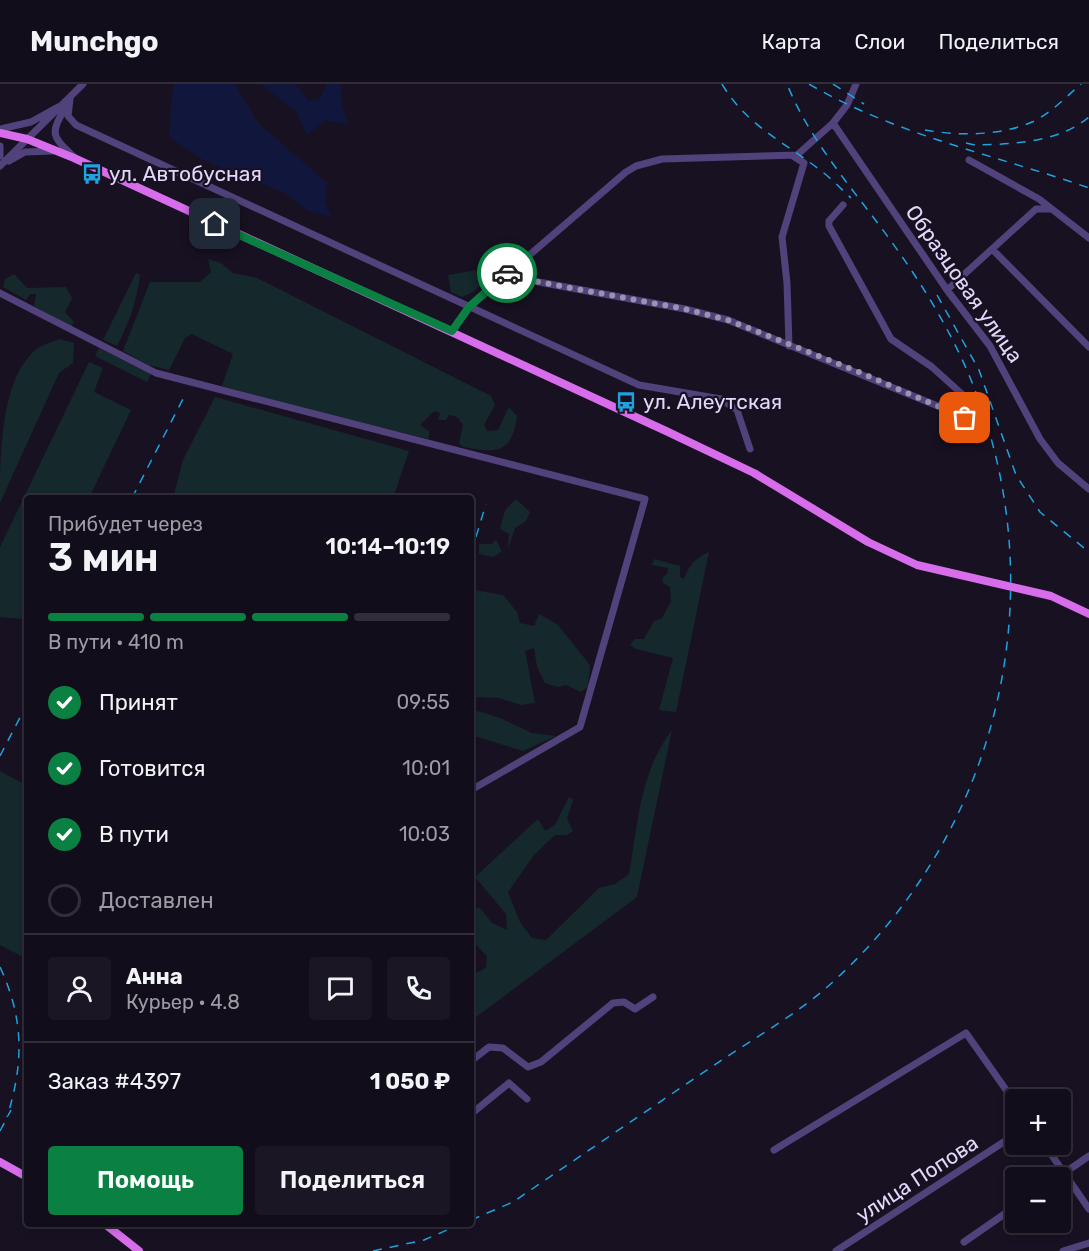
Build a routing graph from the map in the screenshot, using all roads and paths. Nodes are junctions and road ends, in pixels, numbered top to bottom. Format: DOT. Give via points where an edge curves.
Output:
graph roads {
  1 [pos="83,84"];
  2 [pos="856,84"];
  3 [pos="70,99"];
  4 [pos="833,123"];
  5 [pos="0,131"];
  6 [pos="27,139"];
  7 [pos="0,146"];
  8 [pos="62,153"];
  9 [pos="0,156"];
  10 [pos="794,156"];
  11 [pos="74,158"];
  12 [pos="969,160"];
  13 [pos="0,167"];
  14 [pos="843,205"];
  15 [pos="1053,210"];
  16 [pos="1089,238"];
  17 [pos="993,249"];
  18 [pos="508,272"];
  19 [pos="947,290"];
  20 [pos="0,293"];
  21 [pos="469,307"];
  22 [pos="452,331"];
  23 [pos="789,346"];
  24 [pos="1089,347"];
  25 [pos="750,449"];
  26 [pos="1089,489"];
  27 [pos="1089,614"];
  28 [pos="474,788"];
  29 [pos="653,997"];
  30 [pos="474,1059"];
  31 [pos="1005,1089"];
  32 [pos="527,1099"];
  33 [pos="474,1111"];
  34 [pos="1005,1141"];
  35 [pos="774,1150"];
  36 [pos="1089,1156"];
  37 [pos="0,1162"];
  38 [pos="1071,1169"];
  39 [pos="24,1175"];
  40 [pos="1071,1188"];
  41 [pos="1089,1209"];
  42 [pos="1005,1214"];
  43 [pos="112,1227"];
  44 [pos="964,1242"];
  45 [pos="1089,1243"];
  46 [pos="139,1251"];
  47 [pos="836,1251"];
  48 [pos="1063,1251"];
  1 -- 3 [label="street"];
  2 -- 4 [label="street"];
  3 -- 5 [label="street" via="31,122"];
  3 -- 6 [label="street"];
  3 -- 11 [label="street" via="54,132 57,141"];
  3 -- 21 [label="street" via="68,116 76,125"];
  4 -- 10 [label="street"];
  4 -- 19 [label="street, Образцовая улица"];
  5 -- 6 [label="main road"];
  6 -- 8 [label="main road"];
  6 -- 13 [label="street"];
  7 -- 9 [label="street"];
  8 -- 11 [label="main road"];
  8 -- 13 [label="street" via="25,152"];
  10 -- 18 [label="street" via="662,159 636,166"];
  10 -- 23 [label="street" via="804,163 782,237"];
  11 -- 22 [label="main road"];
  12 -- 15 [label="street"];
  14 -- 23 [label="street" via="829,226 889,336 973,404 969,417 963,418"];
  15 -- 16 [label="street"];
  15 -- 17 [label="street" via="1036,209"];
  17 -- 19 [label="street"];
  17 -- 24 [label="street"];
  18 -- 21 [label="street"];
  18 -- 23 [label="street" via="517,278 728,320"];
  19 -- 26 [label="street, Образцовая улица" via="1004,368 1040,439 1058,463"];
  20 -- 28 [label="street" via="156,373 645,499 580,727"];
  21 -- 22 [label="street"];
  21 -- 25 [label="street" via="639,385 721,399 737,410"];
  22 -- 27 [label="main road" via="754,473 868,542 917,565 1051,596"];
  29 -- 30 [label="street" via="635,1009 624,1002 613,1003 541,1062 528,1067 503,1048 489,1047"];
  31 -- 35 [label="street" via="966,1033"];
  32 -- 33 [label="street" via="508,1083"];
  34 -- 47 [label="street, улица Попова"];
  36 -- 38 [label="street"];
  37 -- 39 [label="main road"];
  40 -- 41 [label="street"];
  42 -- 44 [label="street"];
  43 -- 46 [label="main road"];
  45 -- 48 [label="street"];
}
